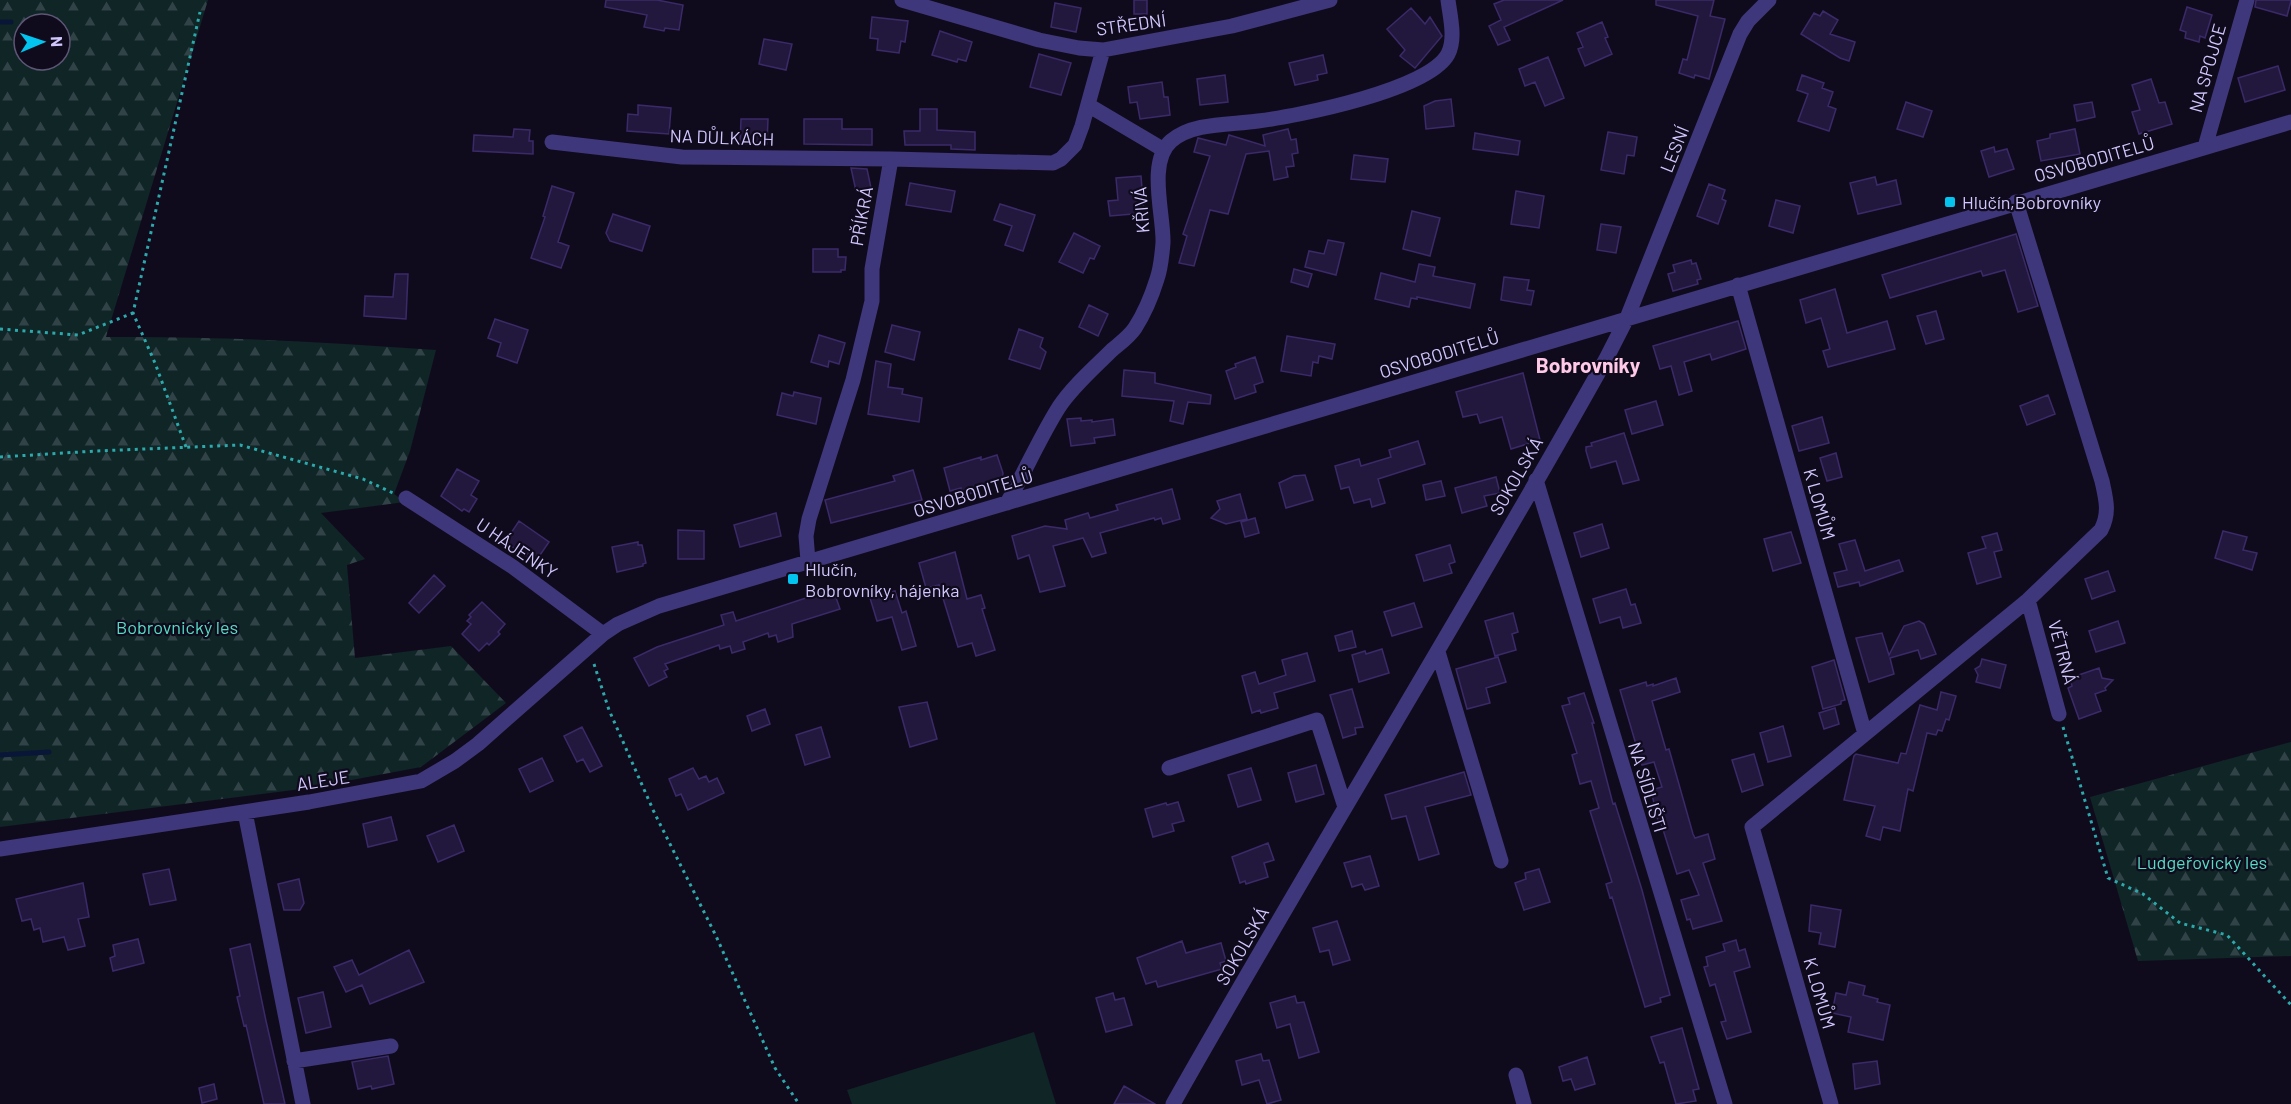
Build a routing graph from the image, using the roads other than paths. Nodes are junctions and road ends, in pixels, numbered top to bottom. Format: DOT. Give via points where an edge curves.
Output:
graph roads {
  1 [pos="902,0"];
  2 [pos="1330,0"];
  3 [pos="1448,0"];
  4 [pos="2247,0"];
  5 [pos="1764,2"];
  6 [pos="1103,50"];
  7 [pos="1088,105"];
  8 [pos="2291,122"];
  9 [pos="552,142"];
  10 [pos="2205,147"];
  11 [pos="1164,150"];
  12 [pos="891,159"];
  13 [pos="2016,202"];
  14 [pos="1738,285"];
  15 [pos="1627,318"];
  16 [pos="1536,480"];
  17 [pos="406,498"];
  18 [pos="1007,503"];
  19 [pos="808,561"];
  20 [pos="2028,600"];
  21 [pos="603,634"];
  22 [pos="1438,652"];
  23 [pos="2059,714"];
  24 [pos="1865,734"];
  25 [pos="1169,768"];
  26 [pos="1345,807"];
  27 [pos="245,812"];
  28 [pos="0,849"];
  29 [pos="1501,861"];
  30 [pos="391,1046"];
  31 [pos="294,1061"];
  32 [pos="1516,1075"];
  33 [pos="303,1104"];
  34 [pos="1173,1104"];
  35 [pos="1524,1104"];
  36 [pos="1725,1104"];
  37 [pos="1831,1104"];
  1 -- 6 [label="street, STŘEDNÍ" via="1039,40"];
  2 -- 6 [label="street, STŘEDNÍ" via="1232,26"];
  3 -- 11 [label="street" via="1450,48 1446,57 1417,79 1385,93 1258,121 1193,130 1170,142"];
  4 -- 10 [label="street, NA SPOJCE"];
  5 -- 15 [label="street, LESNÍ" via="1740,34"];
  6 -- 7 [label="street"];
  7 -- 11 [label="street"];
  7 -- 12 [label="street" via="1075,145 1053,163"];
  8 -- 10 [label="street, OSVOBODITELŮ"];
  9 -- 12 [label="street, NA DŮLKÁCH" via="682,157"];
  10 -- 13 [label="street, OSVOBODITELŮ"];
  11 -- 18 [label="street, KŘIVÁ" via="1157,186 1163,243 1158,278 1143,312 1134,330 1074,388 1060,407"];
  12 -- 19 [label="street, PŘÍKRÁ" via="872,269 873,301 853,380 809,519"];
  13 -- 14 [label="street, OSVOBODITELŮ"];
  13 -- 20 [label="street, K LOMŮM" via="2108,510 2101,530"];
  14 -- 15 [label="street, OSVOBODITELŮ"];
  14 -- 24 [label="street, K LOMŮM"];
  15 -- 16 [label="street, SOKOLSKÁ"];
  15 -- 18 [label="street, OSVOBODITELŮ"];
  16 -- 22 [label="street, SOKOLSKÁ"];
  16 -- 36 [label="street, NA SÍDLIŠTI"];
  17 -- 21 [label="street, U HÁJENKY" via="513,567"];
  18 -- 19 [label="street, OSVOBODITELŮ"];
  19 -- 21 [label="street, OSVOBODITELŮ" via="659,606"];
  20 -- 23 [label="street, VĚTRNÁ"];
  20 -- 24 [label="street, K LOMŮM"];
  21 -- 27 [label="street, ALEJE" via="478,744 432,776 378,791"];
  22 -- 26 [label="street, SOKOLSKÁ"];
  22 -- 29 [label="street"];
  24 -- 37 [label="street, K LOMŮM" via="1752,827"];
  25 -- 26 [label="street" via="1317,720"];
  26 -- 34 [label="street, SOKOLSKÁ"];
  27 -- 28 [label="street, ALEJE"];
  27 -- 31 [label="street"];
  30 -- 31 [label="street"];
  31 -- 33 [label="street"];
  32 -- 35 [label="street"];
}
